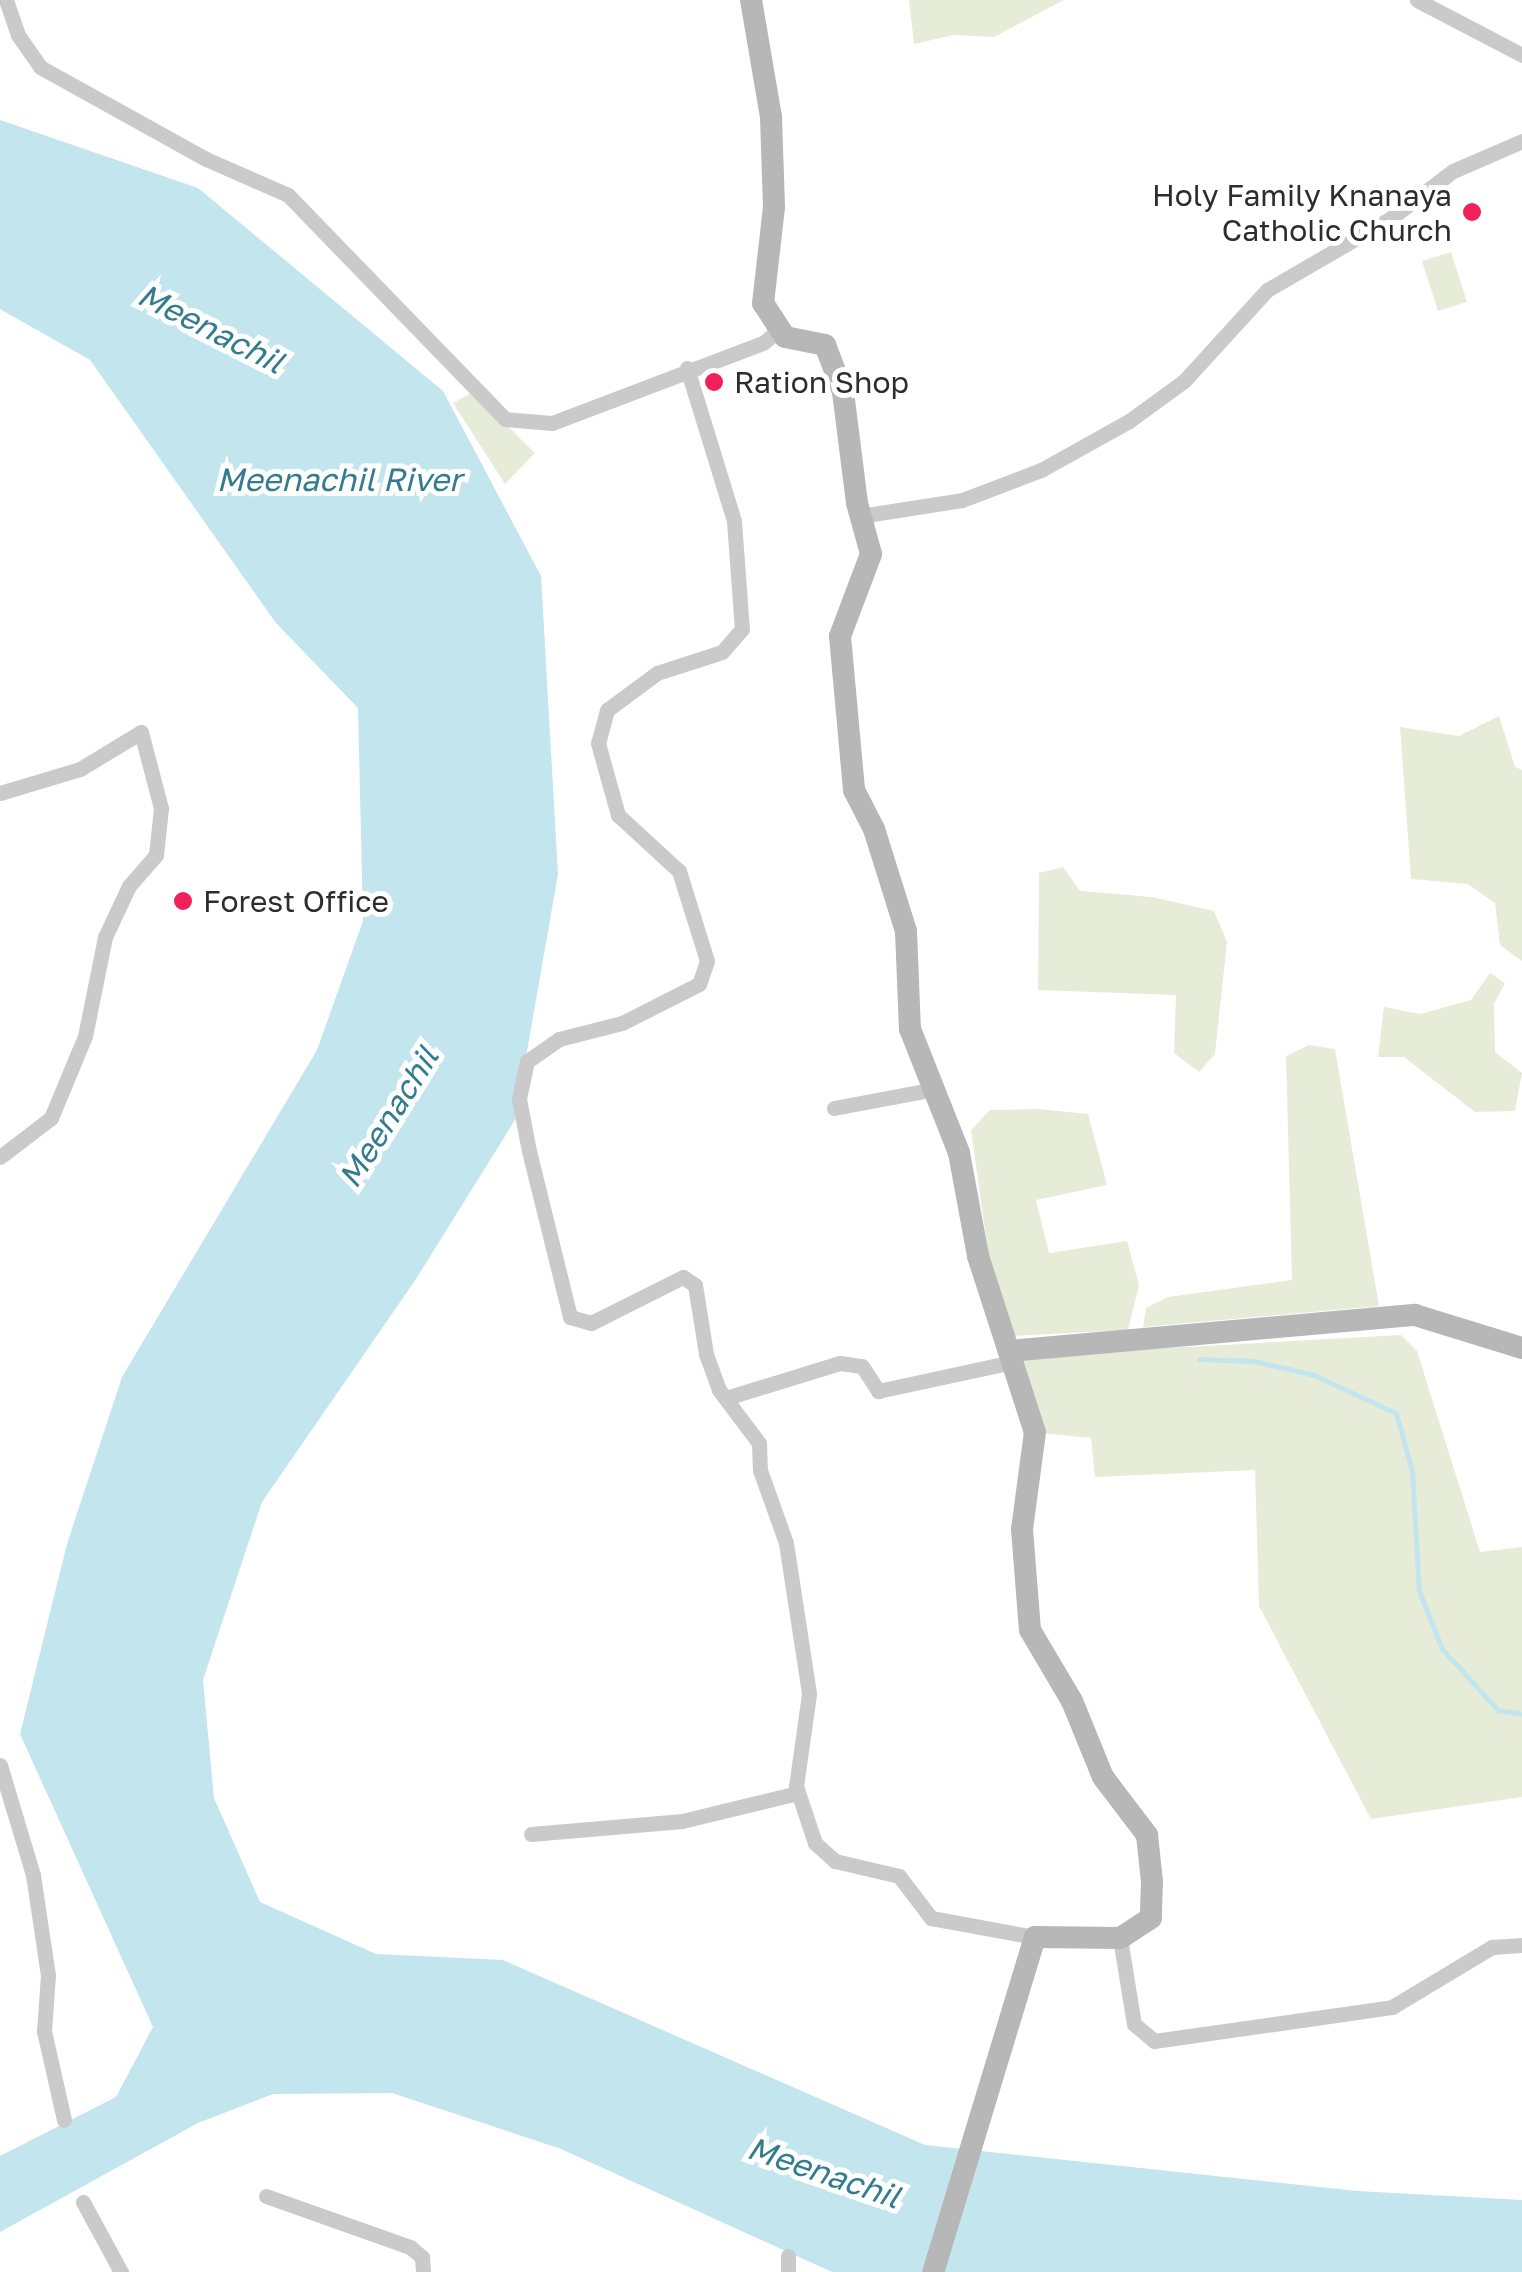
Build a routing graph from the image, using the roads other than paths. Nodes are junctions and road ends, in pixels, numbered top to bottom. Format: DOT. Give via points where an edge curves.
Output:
graph roads {
  1 [pos="6,0"];
  2 [pos="750,0"];
  3 [pos="1417,0"];
  4 [pos="1522,55"];
  5 [pos="1522,141"];
  6 [pos="778,331"];
  7 [pos="687,368"];
  8 [pos="860,516"];
  9 [pos="0,793"];
  10 [pos="930,1090"];
  11 [pos="834,1108"];
  12 [pos="0,1157"];
  13 [pos="1522,1348"];
  14 [pos="1010,1356"];
  15 [pos="726,1398"];
  16 [pos="0,1766"];
  17 [pos="798,1793"];
  18 [pos="532,1834"];
  19 [pos="1035,1937"];
  20 [pos="1120,1938"];
  21 [pos="1522,1945"];
  22 [pos="64,2120"];
  23 [pos="266,2196"];
  24 [pos="83,2202"];
  25 [pos="121,2272"];
  26 [pos="423,2272"];
  27 [pos="933,2272"];
  1 -- 7 [label="street" via="40,68 172,142 288,194 505,420 552,422"];
  2 -- 6 [label="main road" via="771,116 774,207 763,303"];
  3 -- 4 [label="street"];
  5 -- 8 [label="street" via="1452,172 1391,218 1266,290 1184,381 1130,421 1041,470 962,500"];
  6 -- 7 [label="street" via="763,343"];
  6 -- 8 [label="main road" via="825,345 836,362"];
  7 -- 15 [label="street" via="734,522 742,629 722,652 657,672 607,710 598,743 618,815 679,871 707,961 699,984 622,1023 559,1039 527,1061 519,1099 570,1317 591,1323 683,1277 694,1285 706,1354"];
  8 -- 10 [label="main road" via="871,554 840,636 854,790 874,829 906,932 910,1030"];
  9 -- 12 [label="street" via="80,769 142,732 162,808 156,854 129,886 105,937 84,1036 51,1118"];
  10 -- 11 [label="street"];
  10 -- 14 [label="main road" via="959,1153 978,1256"];
  13 -- 14 [label="main road" via="1416,1316"];
  14 -- 15 [label="street" via="878,1392 862,1366 840,1363"];
  14 -- 20 [label="main road" via="1035,1432 1022,1529 1030,1630 1072,1701 1103,1778 1147,1834 1151,1918"];
  15 -- 17 [label="street" via="759,1443 760,1470 786,1543 804,1629 809,1694"];
  16 -- 22 [label="street" via="33,1874 48,1975 44,2031"];
  17 -- 18 [label="street" via="682,1821"];
  17 -- 19 [label="street" via="815,1844 834,1861 899,1876 932,1918"];
  19 -- 20 [label="main road"];
  19 -- 27 [label="main road"];
  20 -- 21 [label="street" via="1134,2024 1154,2041 1392,2007 1492,1947"];
  23 -- 26 [label="street" via="410,2247 422,2257"];
  24 -- 25 [label="street"];
}
